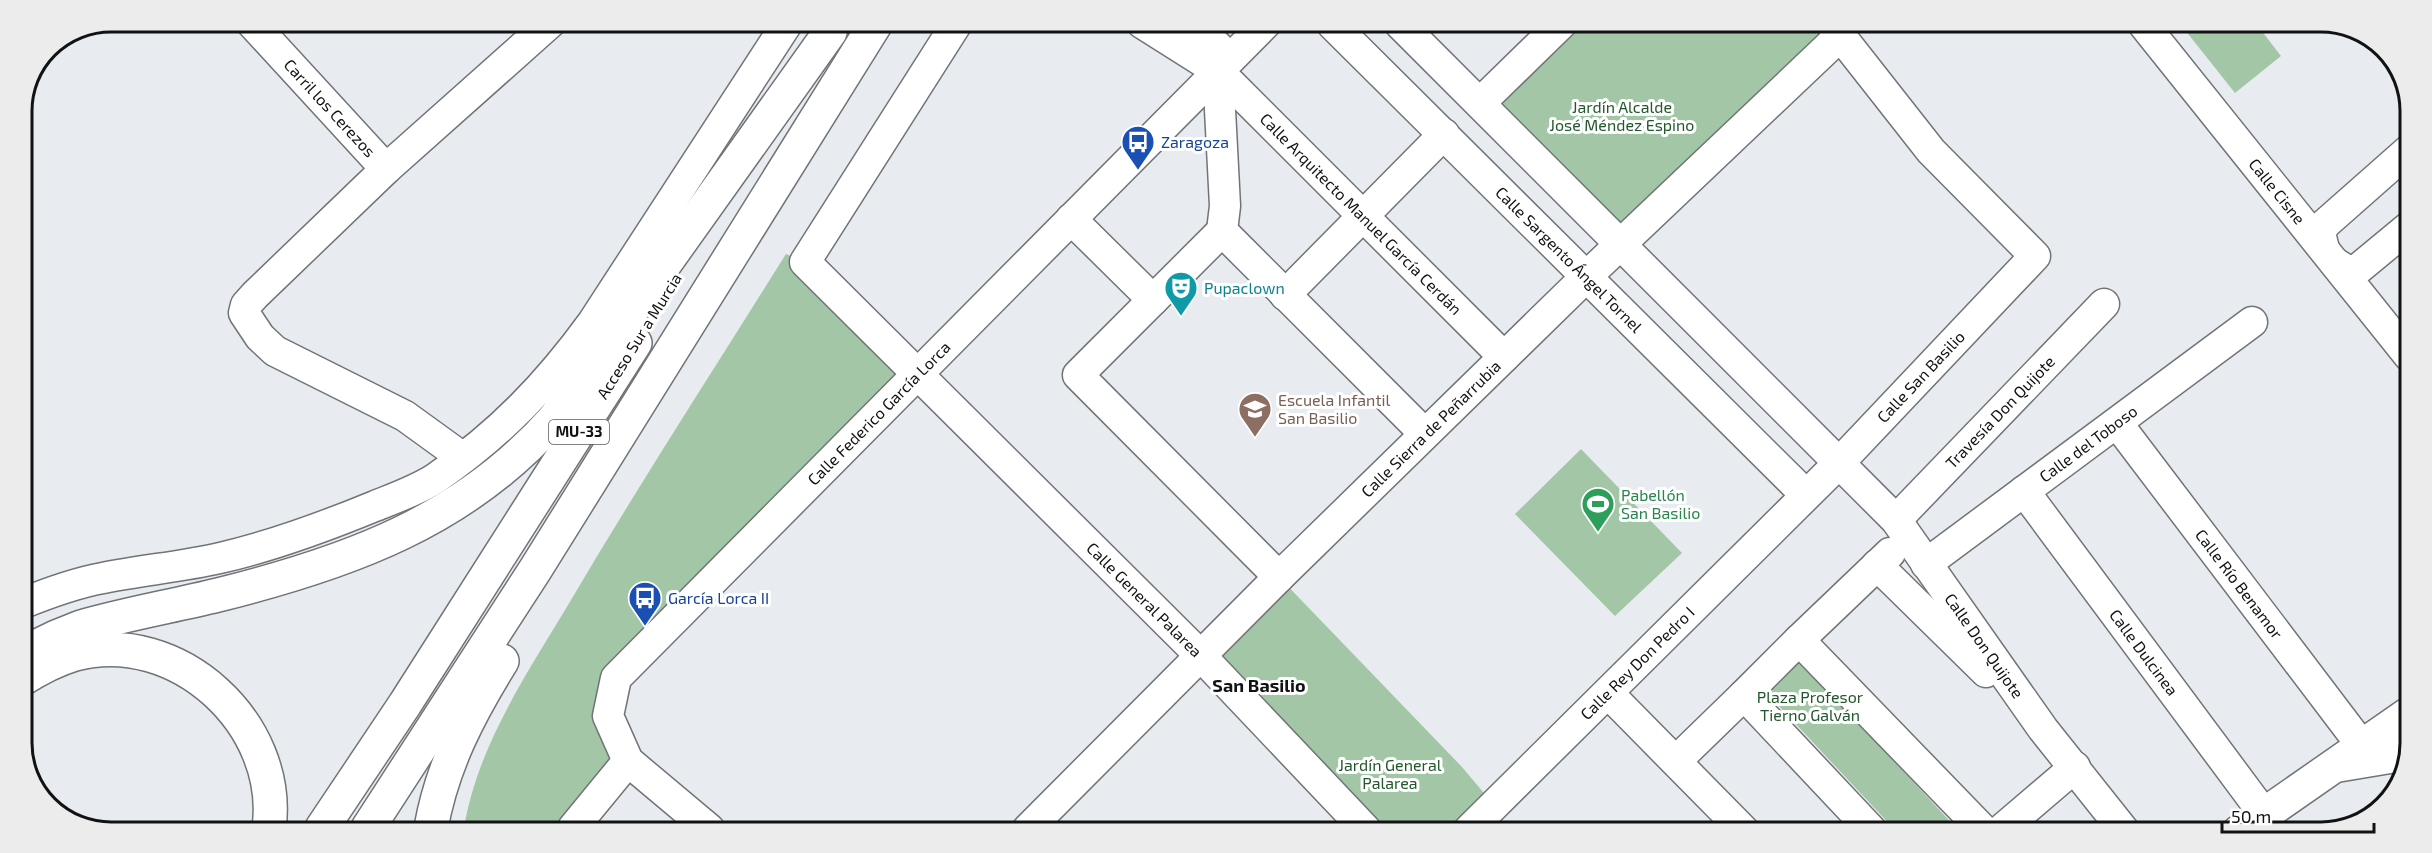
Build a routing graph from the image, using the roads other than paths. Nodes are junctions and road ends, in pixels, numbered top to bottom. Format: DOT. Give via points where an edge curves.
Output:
graph roads {
  1 [pos="259,31"];
  2 [pos="540,31"];
  3 [pos="782,31"];
  4 [pos="830,31"];
  5 [pos="830,31"];
  6 [pos="871,31"];
  7 [pos="952,31"];
  8 [pos="1158,31"];
  9 [pos="1200,31"];
  10 [pos="1258,31"];
  11 [pos="1339,31"];
  12 [pos="1407,31"];
  13 [pos="1554,31"];
  14 [pos="1836,31"];
  15 [pos="1838,31"];
  16 [pos="2149,31"];
  17 [pos="1224,65"];
  18 [pos="1479,103"];
  19 [pos="1444,134"];
  20 [pos="2400,159"];
  21 [pos="386,169"];
  22 [pos="1364,217"];
  23 [pos="1071,219"];
  24 [pos="1222,231"];
  25 [pos="2400,234"];
  26 [pos="1620,244"];
  27 [pos="2329,256"];
  28 [pos="1587,276"];
  29 [pos="1285,295"];
  30 [pos="1153,300"];
  31 [pos="2104,304"];
  32 [pos="2252,322"];
  33 [pos="2400,345"];
  34 [pos="1504,357"];
  35 [pos="919,374"];
  36 [pos="2117,423"];
  37 [pos="1425,434"];
  38 [pos="463,458"];
  39 [pos="1839,463"];
  40 [pos="2024,491"];
  41 [pos="1806,495"];
  42 [pos="1902,528"];
  43 [pos="1926,564"];
  44 [pos="1877,565"];
  45 [pos="536,570"];
  46 [pos="1279,577"];
  47 [pos="32,600"];
  48 [pos="1799,640"];
  49 [pos="32,649"];
  50 [pos="1201,656"];
  51 [pos="32,673"];
  52 [pos="1608,693"];
  53 [pos="1744,695"];
  54 [pos="2400,720"];
  55 [pos="2043,729"];
  56 [pos="2362,746"];
  57 [pos="2399,752"];
  58 [pos="628,761"];
  59 [pos="1676,761"];
  60 [pos="2074,767"];
  61 [pos="2330,768"];
  62 [pos="269,822"];
  63 [pos="326,822"];
  64 [pos="372,822"];
  65 [pos="432,822"];
  66 [pos="578,822"];
  67 [pos="692,822"];
  68 [pos="1035,822"];
  69 [pos="1358,822"];
  70 [pos="1477,822"];
  71 [pos="1735,822"];
  72 [pos="1864,822"];
  73 [pos="1975,822"];
  74 [pos="2010,822"];
  75 [pos="2117,822"];
  76 [pos="2250,822"];
  77 [pos="2252,822"];
  1 -- 21 [label="street, Carril los Cerezos"];
  2 -- 21 [label="street"];
  3 -- 38 [label="street" via="567,358 504,425"];
  4 -- 49 [label="main road" via="555,418 535,441 491,477 433,517 362,552 259,584 81,627"];
  5 -- 63 [label="main road, Acceso Sur a Murcia / MU-33" via="506,548"];
  6 -- 45 [label="main road, MU-33"];
  7 -- 35 [label="street, Calle General Palarea" via="805,262"];
  8 -- 17 [label="street"];
  9 -- 17 [label="street"];
  10 -- 17 [label="street, Calle Federico García Lorca"];
  11 -- 19 [label="street, Calle Sargento Ángel Tornel"];
  12 -- 18 [label="street"];
  13 -- 18 [label="street"];
  14 -- 26 [label="street, Calle Sierra de Peñarrubia"];
  15 -- 39 [label="street, Calle San Basilio" via="1931,151 2035,256"];
  16 -- 27 [label="street, Calle Cisne"];
  17 -- 22 [label="street, Calle Arquitecto Manuel García Cerdán"];
  17 -- 23 [label="street, Calle Federico García Lorca"];
  17 -- 24 [label="street"];
  18 -- 26 [label="street"];
  19 -- 22 [label="street"];
  19 -- 28 [label="street, Calle Sargento Ángel Tornel"];
  20 -- 27 [label="street" via="2325,224 2320,233"];
  21 -- 38 [label="street" via="255,295 244,313 260,337 276,351 405,416"];
  22 -- 29 [label="street"];
  22 -- 34 [label="street, Calle Arquitecto Manuel García Cerdán"];
  23 -- 30 [label="street"];
  23 -- 35 [label="street, Calle Federico García Lorca"];
  24 -- 29 [label="street"];
  24 -- 30 [label="street"];
  25 -- 27 [label="street" via="2358,269 2348,271"];
  26 -- 28 [label="street, Calle Sierra de Peñarrubia"];
  26 -- 39 [label="street"];
  27 -- 33 [label="street, Calle Cisne"];
  28 -- 34 [label="street, Calle Sierra de Peñarrubia"];
  28 -- 41 [label="street, Calle Sargento Ángel Tornel"];
  29 -- 37 [label="street"];
  30 -- 46 [label="street" via="1078,375"];
  31 -- 42 [label="street, Travesía Don Quijote"];
  32 -- 36 [label="street, Calle del Toboso"];
  34 -- 37 [label="street, Calle Sierra de Peñarrubia"];
  35 -- 50 [label="street, Calle General Palarea"];
  35 -- 58 [label="street, Calle Federico García Lorca" via="616,678 608,716"];
  36 -- 40 [label="street, Calle del Toboso"];
  36 -- 56 [label="street, Calle Río Benamor"];
  37 -- 46 [label="street, Calle Sierra de Peñarrubia"];
  38 -- 47 [label="street" via="416,488 284,541 219,558 101,578"];
  39 -- 41 [label="street, Calle San Basilio"];
  39 -- 42 [label="street, Calle Don Quijote"];
  40 -- 43 [label="street, Calle del Toboso"];
  40 -- 76 [label="street, Calle Dulcinea"];
  41 -- 52 [label="street, Calle Rey Don Pedro I"];
  42 -- 43 [label="street, Calle Don Quijote"];
  42 -- 44 [label="street, Travesía Don Quijote"];
  43 -- 55 [label="street, Calle Don Quijote"];
  44 -- 48 [label="street, Travesía Don Quijote"];
  44 -- 55 [label="street"];
  45 -- 64 [label="main road, MU-33"];
  45 -- 65 [label="main road" via="519,634 456,744 445,770"];
  46 -- 50 [label="street, Calle Sierra de Peñarrubia"];
  48 -- 53 [label="street"];
  48 -- 73 [label="street"];
  50 -- 68 [label="street, Calle Sierra de Peñarrubia"];
  50 -- 69 [label="street, Calle General Palarea"];
  51 -- 62 [label="main road" via="77,654 123,650 193,674 244,722 266,776"];
  52 -- 59 [label="street"];
  52 -- 70 [label="street, Calle Rey Don Pedro I"];
  53 -- 59 [label="street"];
  53 -- 72 [label="street"];
  54 -- 56 [label="main road"];
  55 -- 60 [label="street, Calle Don Quijote"];
  56 -- 61 [label="main road"];
  57 -- 61 [label="street" via="2390,758"];
  58 -- 66 [label="street"];
  58 -- 67 [label="street"];
  59 -- 71 [label="street"];
  60 -- 74 [label="street"];
  60 -- 75 [label="street, Calle Don Quijote"];
  61 -- 77 [label="main road"];
}
